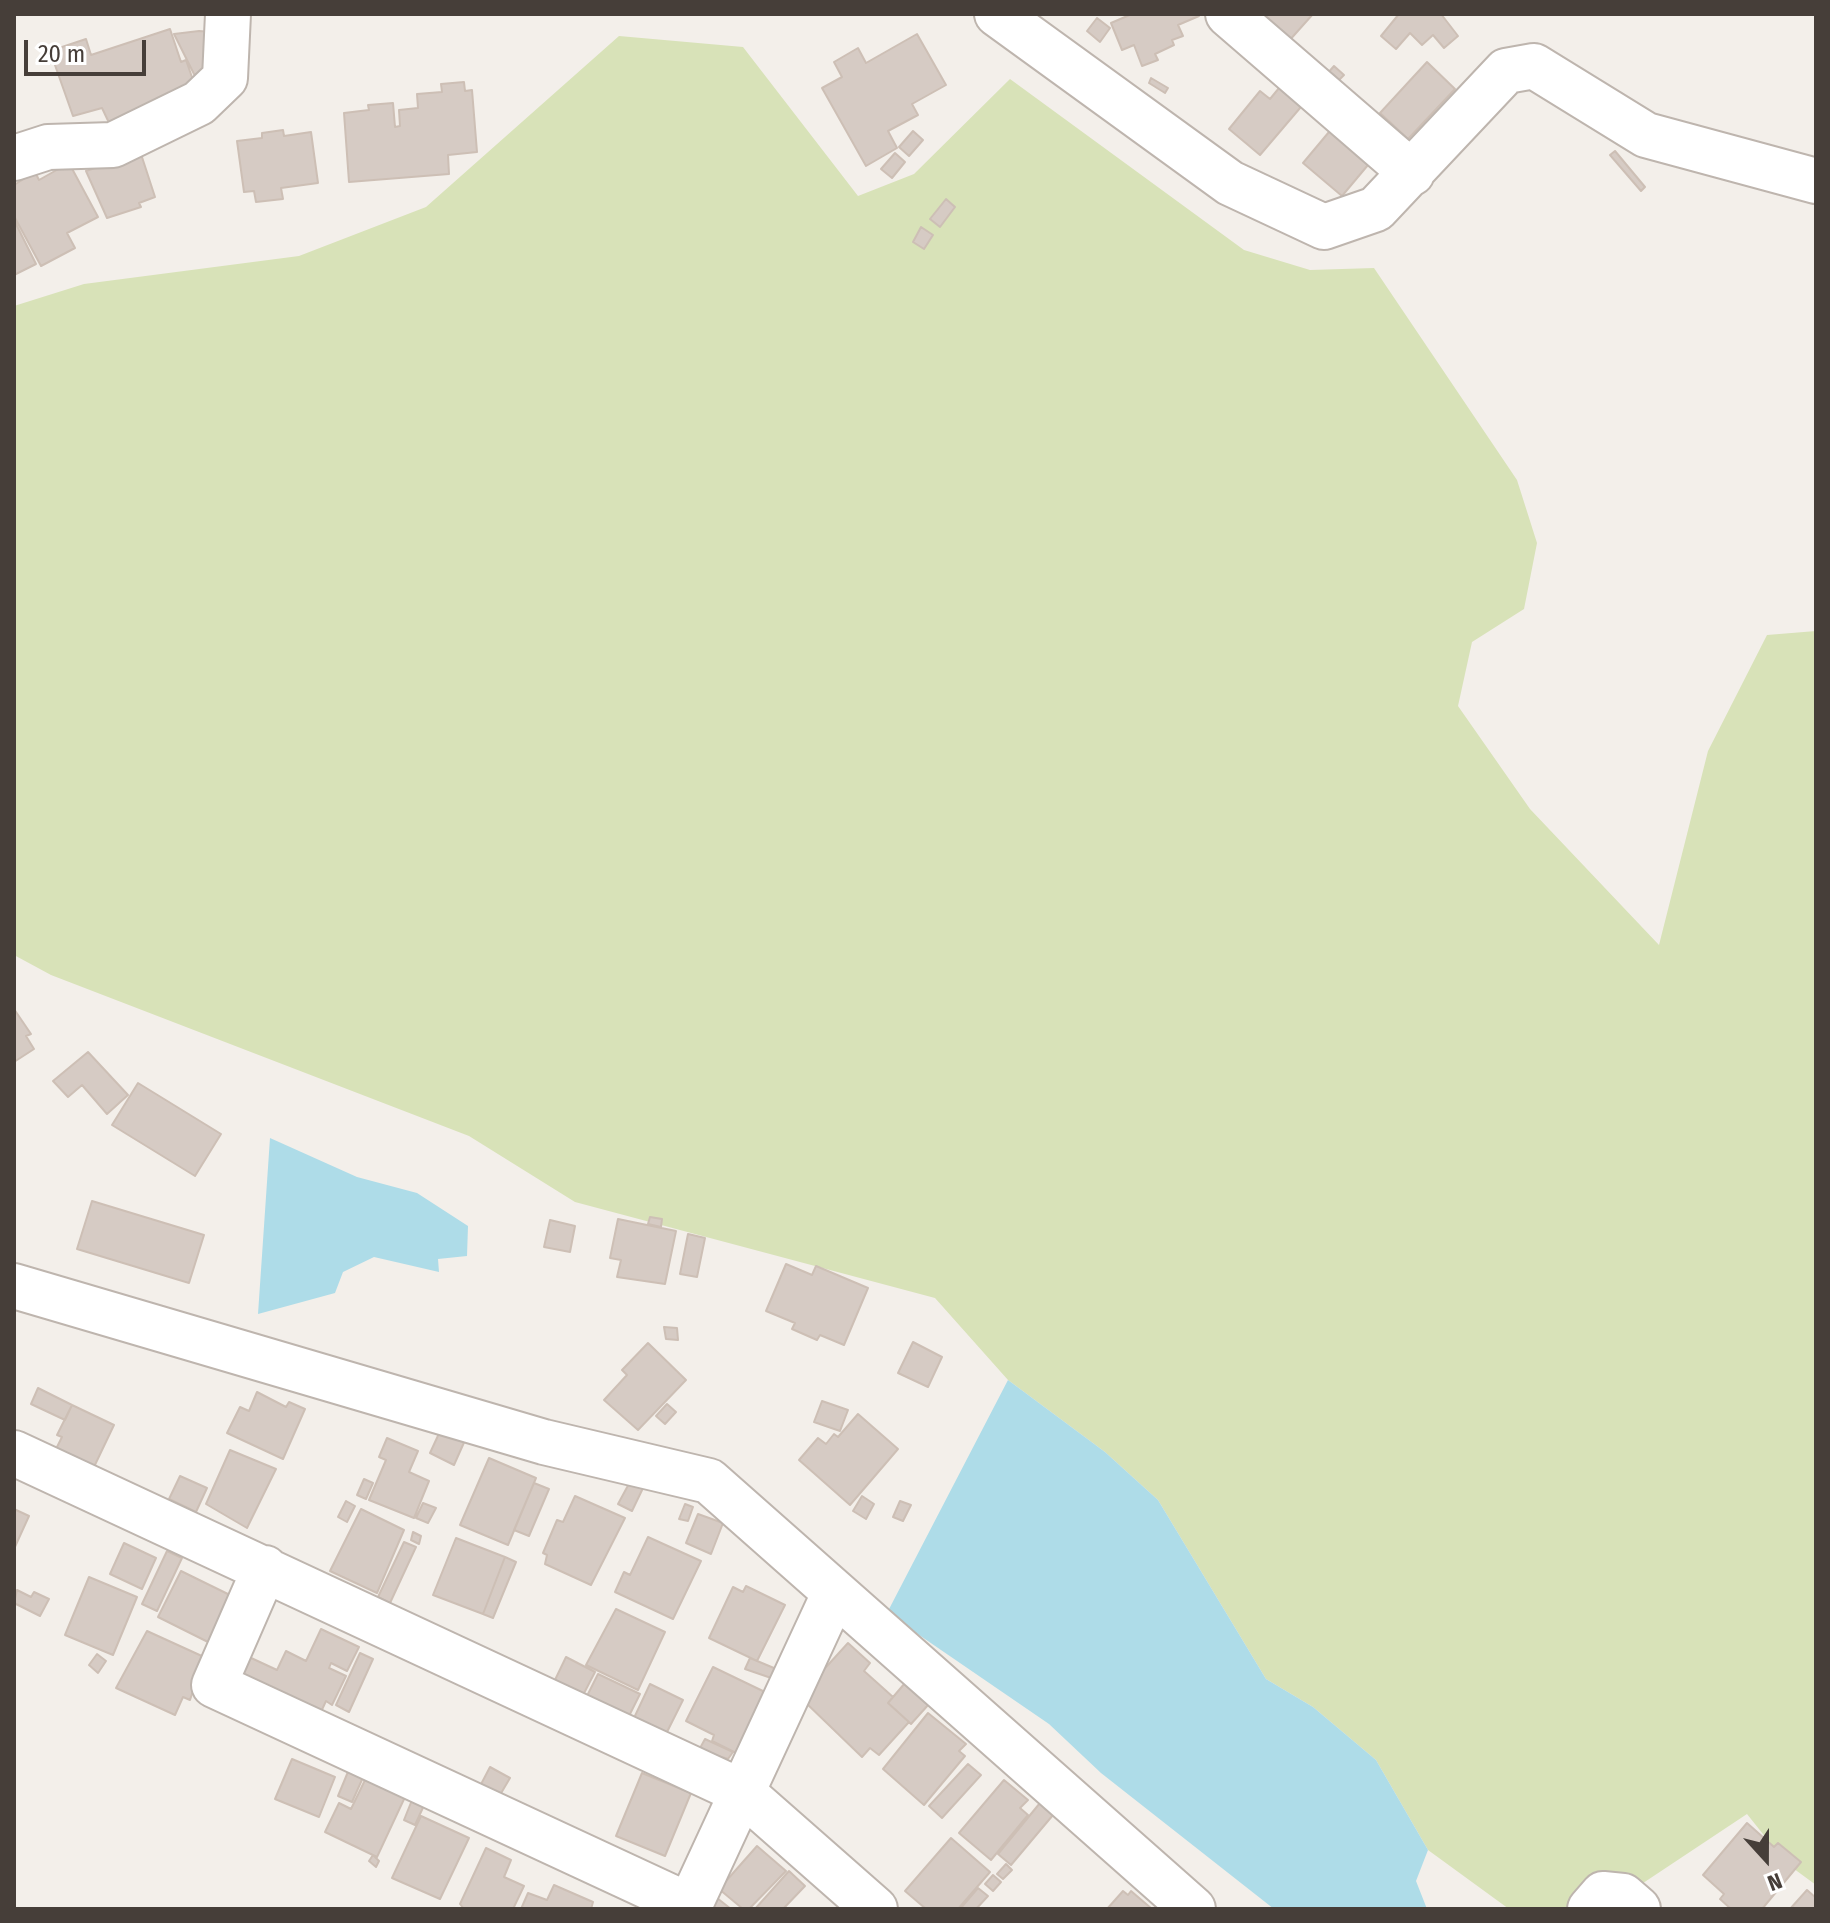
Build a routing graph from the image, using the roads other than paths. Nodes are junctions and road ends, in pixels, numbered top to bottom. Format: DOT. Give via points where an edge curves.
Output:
graph roads {
  1 [pos="228,14"];
  2 [pos="997,14"];
  3 [pos="1228,14"];
  4 [pos="14,158"];
  5 [pos="1412,173"];
  6 [pos="1816,181"];
  7 [pos="14,1286"];
  8 [pos="14,1453"];
  9 [pos="265,1568"];
  10 [pos="834,1594"];
  11 [pos="742,1792"];
  12 [pos="689,1908"];
  13 [pos="875,1909"];
  14 [pos="1193,1909"];
  15 [pos="1590,1909"];
  16 [pos="1638,1909"];
  1 -- 4 [label="street" via="225,78 199,103 113,145 48,147"];
  2 -- 5 [label="street" via="1230,183 1324,227 1376,209"];
  3 -- 5 [label="street"];
  5 -- 6 [label="street" via="1506,71 1534,66 1646,135"];
  7 -- 10 [label="street" via="544,1442 709,1481"];
  8 -- 9 [label="street"];
  9 -- 11 [label="street"];
  9 -- 12 [label="street" via="214,1685"];
  10 -- 11 [label="street"];
  10 -- 14 [label="street"];
  11 -- 12 [label="street"];
  11 -- 13 [label="street"];
  15 -- 16 [label="street" via="1603,1894 1623,1896"];
}
